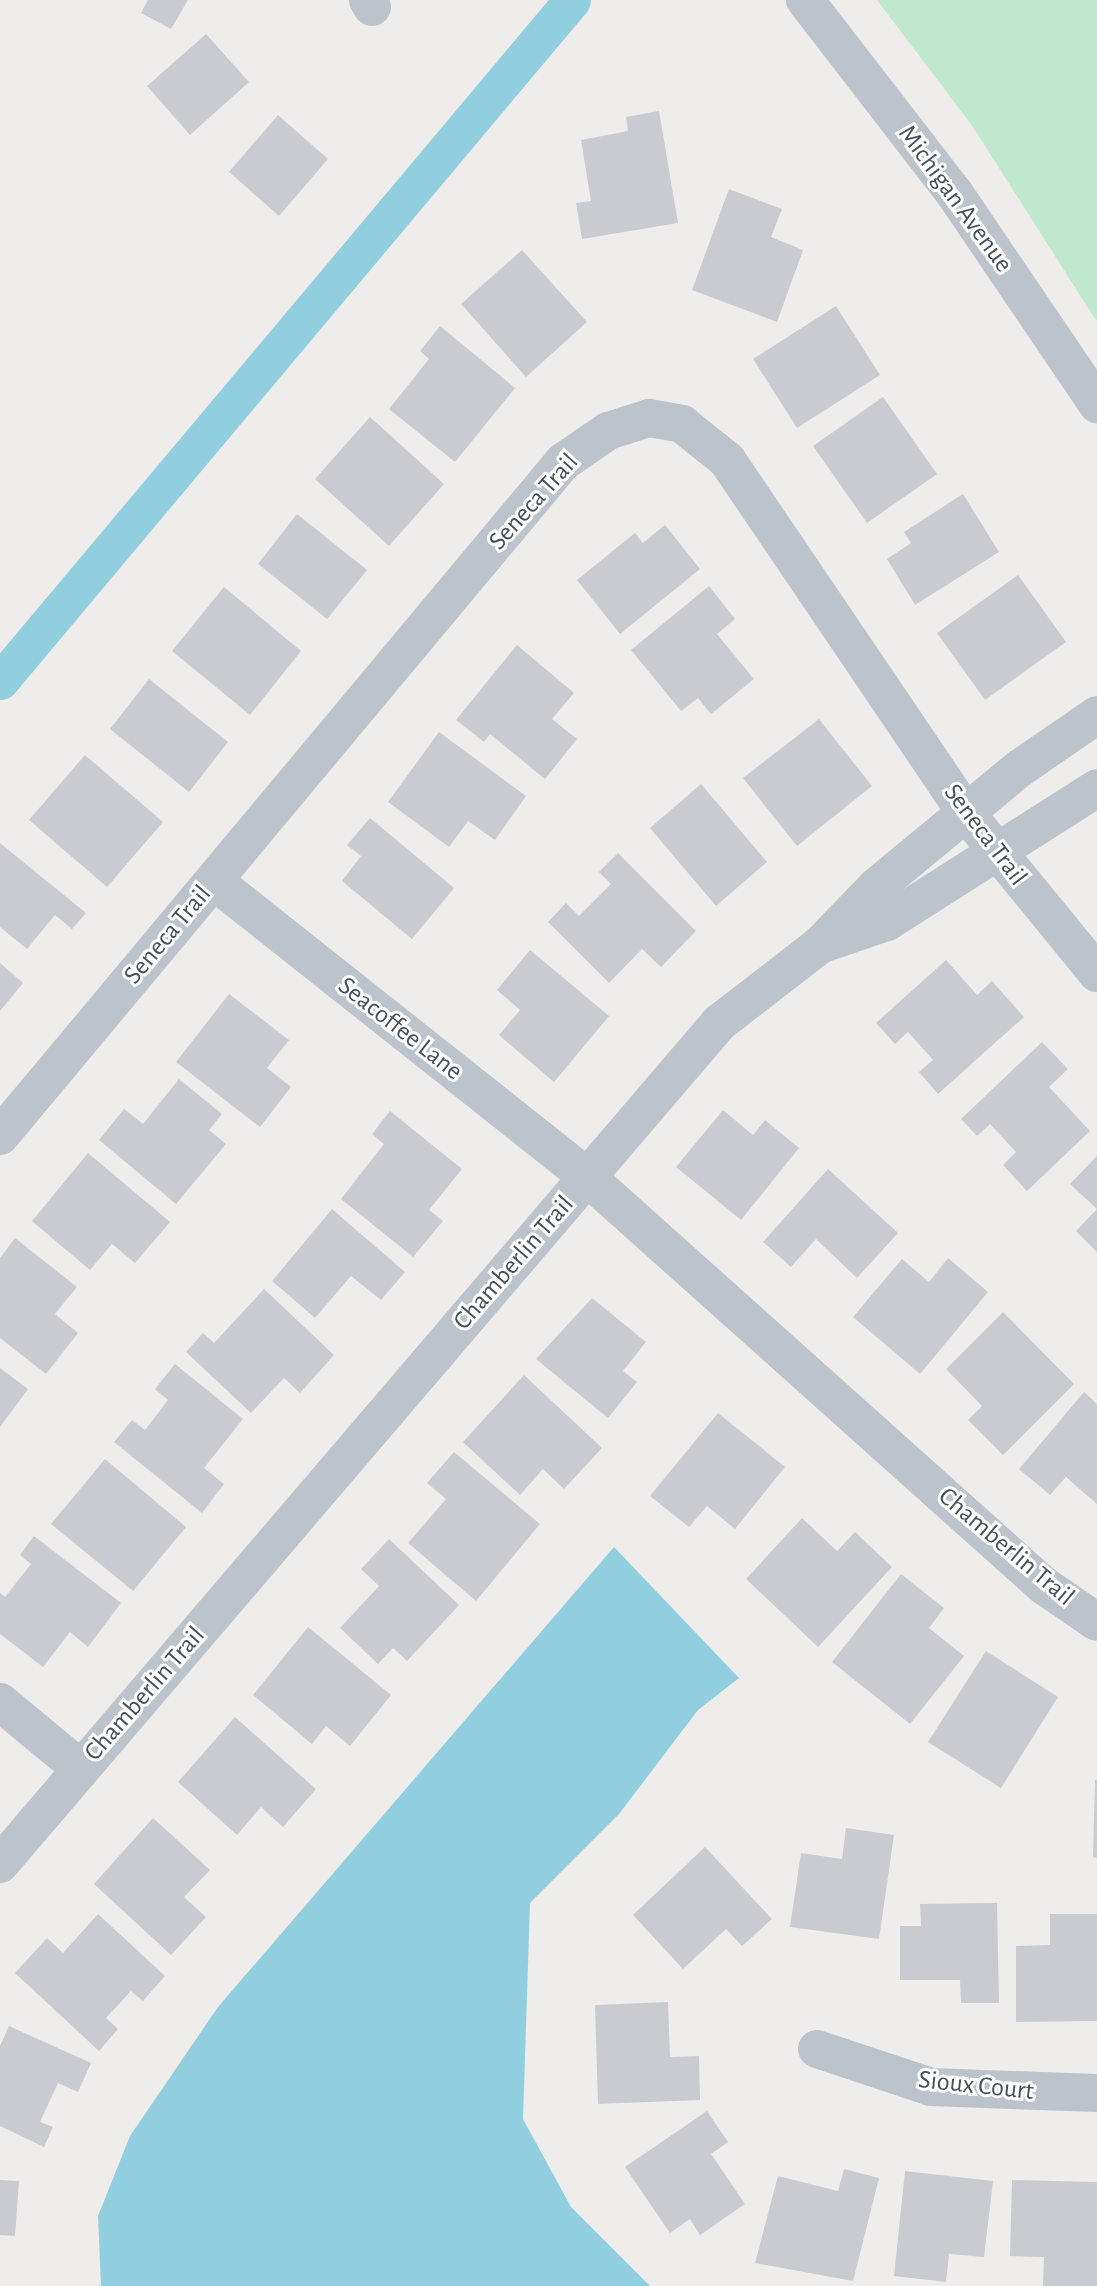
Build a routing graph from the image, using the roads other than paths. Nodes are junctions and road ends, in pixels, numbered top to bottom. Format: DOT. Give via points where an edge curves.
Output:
graph roads {
  1 [pos="805,0"];
  2 [pos="1097,404"];
  3 [pos="1097,715"];
  4 [pos="1097,788"];
  5 [pos="967,813"];
  6 [pos="996,852"];
  7 [pos="214,881"];
  8 [pos="820,945"];
  9 [pos="1097,973"];
  10 [pos="0,1136"];
  11 [pos="587,1177"];
  12 [pos="1097,1622"];
  13 [pos="0,1702"];
  14 [pos="81,1769"];
  15 [pos="0,1864"];
  16 [pos="817,2049"];
  17 [pos="1097,2093"];
  1 -- 2 [label="street, Michigan Avenue" via="955,194"];
  3 -- 5 [label="street"];
  4 -- 6 [label="street"];
  5 -- 6 [label="street, Seneca Trail"];
  5 -- 7 [label="street, Seneca Trail" via="727,460 682,424 649,418 608,431 563,463"];
  5 -- 8 [label="street" via="876,887"];
  6 -- 8 [label="street" via="887,922"];
  6 -- 9 [label="street, Seneca Trail"];
  7 -- 10 [label="street, Seneca Trail"];
  7 -- 11 [label="street, Seacoffee Lane"];
  8 -- 11 [label="street" via="719,1023"];
  11 -- 12 [label="street, Chamberlin Trail" via="1043,1585"];
  11 -- 14 [label="street, Chamberlin Trail"];
  13 -- 14 [label="street"];
  14 -- 15 [label="street, Chamberlin Trail"];
  16 -- 17 [label="street, Sioux Court" via="931,2087"];
}
